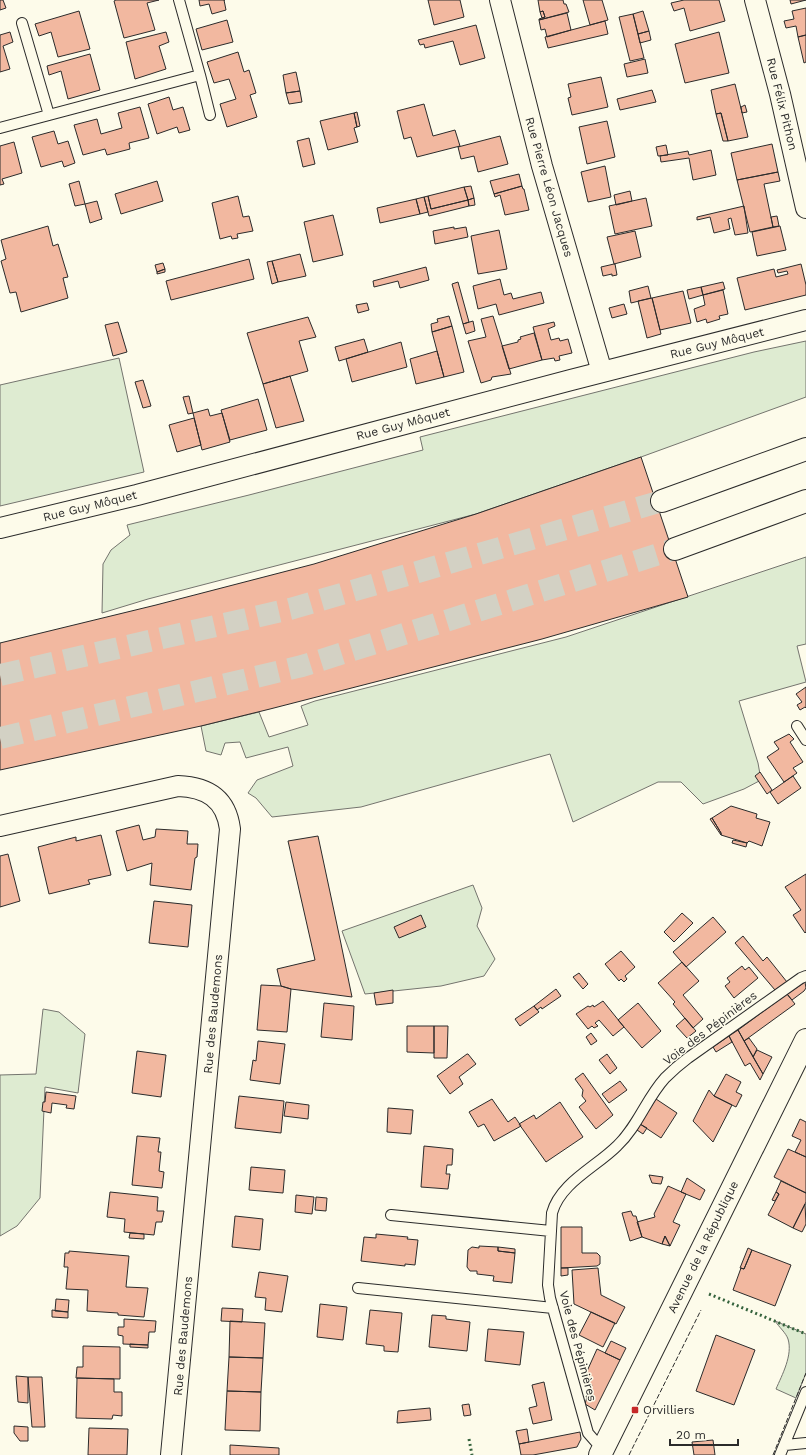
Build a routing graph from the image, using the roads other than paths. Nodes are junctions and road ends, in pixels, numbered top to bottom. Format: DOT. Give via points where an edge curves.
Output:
graph roads {
  1 [pos="179,0"];
  2 [pos="500,0"];
  3 [pos="755,0"];
  4 [pos="22,23"];
  5 [pos="200,75"];
  6 [pos="49,115"];
  7 [pos="210,115"];
  8 [pos="0,128"];
  9 [pos="806,208"];
  10 [pos="806,320"];
  11 [pos="602,372"];
  12 [pos="806,449"];
  13 [pos="662,501"];
  14 [pos="806,501"];
  15 [pos="0,528"];
  16 [pos="675,549"];
  17 [pos="797,726"];
  18 [pos="806,740"];
  19 [pos="0,826"];
  20 [pos="806,976"];
  21 [pos="806,1040"];
  22 [pos="391,1215"];
  23 [pos="551,1231"];
  24 [pos="358,1288"];
  25 [pos="553,1308"];
  26 [pos="806,1392"];
  27 [pos="806,1443"];
  28 [pos="785,1445"];
  29 [pos="602,1451"];
  30 [pos="171,1455"];
  31 [pos="780,1455"];
  1 -- 5 [label="lane"];
  2 -- 11 [label="street, Rue Pierre Léon Jacques" via="542,166"];
  3 -- 9 [label="street, Rue Félix Pithon"];
  4 -- 6 [label="lane"];
  5 -- 6 [label="lane"];
  5 -- 7 [label="lane"];
  6 -- 8 [label="lane"];
  10 -- 11 [label="street, Rue Guy Môquet"];
  11 -- 15 [label="street, Rue Guy Môquet" via="137,495"];
  12 -- 13 [label="main road"];
  14 -- 16 [label="main road"];
  17 -- 18 [label="lane"];
  19 -- 30 [label="street, Rue des Baudemons" via="178,786 208,792 224,808 229,819"];
  20 -- 23 [label="lane, Voie des Pépinières" via="688,1058 665,1079 627,1136 560,1195 552,1213"];
  21 -- 29 [label="main road, Avenue de la République"];
  22 -- 23 [label="lane"];
  23 -- 25 [label="lane, Voie des Pépinières" via="548,1285"];
  24 -- 25 [label="lane"];
  25 -- 29 [label="lane, Voie des Pépinières" via="588,1433"];
  26 -- 28 [label="lane"];
  27 -- 28 [label="lane"];
  28 -- 31 [label="lane"];
}
